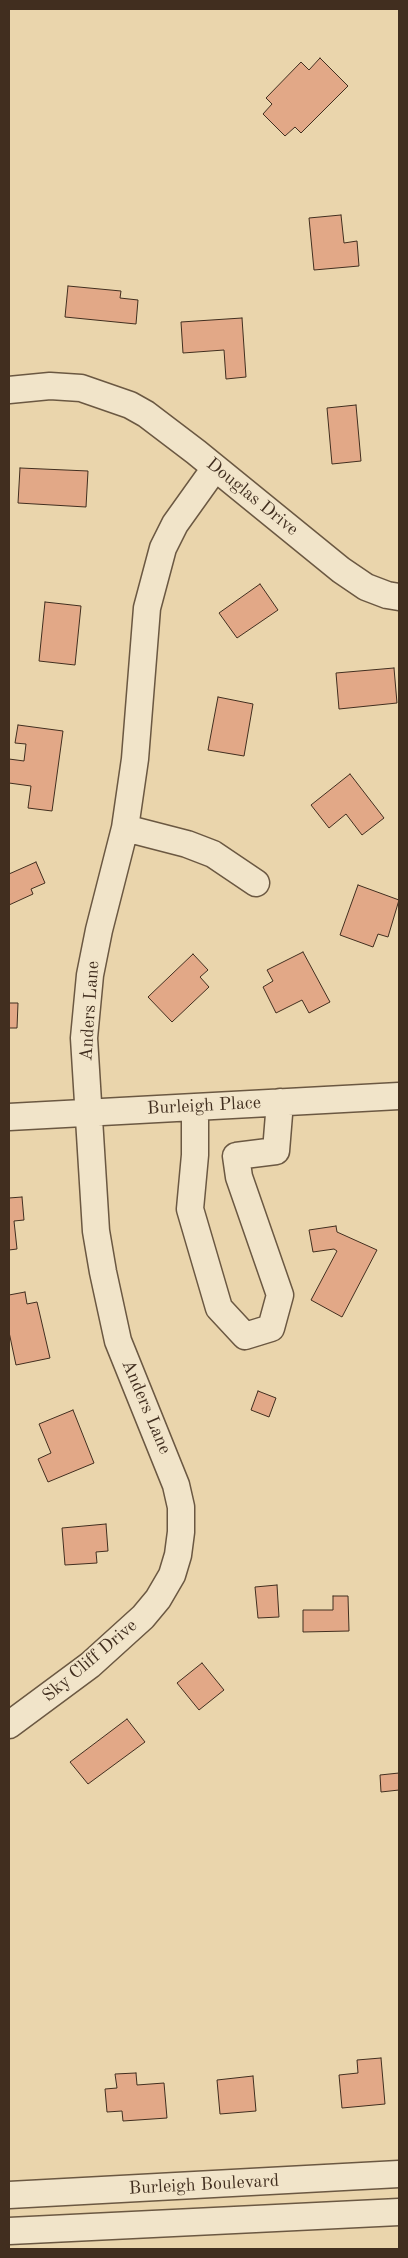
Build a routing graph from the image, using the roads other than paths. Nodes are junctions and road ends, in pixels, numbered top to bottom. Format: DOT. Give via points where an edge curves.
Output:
graph roads {
  1 [pos="9,390"];
  2 [pos="215,468"];
  3 [pos="399,598"];
  4 [pos="125,828"];
  5 [pos="256,883"];
  6 [pos="399,1096"];
  7 [pos="280,1102"];
  8 [pos="195,1106"];
  9 [pos="87,1113"];
  10 [pos="9,1117"];
  11 [pos="196,1155"];
  12 [pos="236,1156"];
  13 [pos="176,1562"];
  14 [pos="9,1725"];
  15 [pos="399,2174"];
  16 [pos="9,2195"];
  17 [pos="399,2212"];
  18 [pos="9,2231"];
  1 -- 2 [label="street, Douglas Drive" via="50,386 81,388 106,395 146,414"];
  2 -- 3 [label="street, Douglas Drive" via="341,570 366,587"];
  2 -- 4 [label="street, Anders Lane" via="175,524 156,570 145,624 135,759"];
  4 -- 5 [label="street" via="213,854"];
  4 -- 9 [label="street, Anders Lane" via="90,975 84,1038"];
  6 -- 7 [label="street, Burleigh Place"];
  7 -- 8 [label="street, Burleigh Place"];
  7 -- 12 [label="street" via="276,1151"];
  8 -- 9 [label="street, Burleigh Place"];
  8 -- 11 [label="street"];
  9 -- 10 [label="street, Burleigh Place"];
  9 -- 13 [label="street, Anders Lane" via="96,1231 109,1305 118,1341 166,1455 181,1508"];
  11 -- 12 [label="street"];
  11 -- 12 [label="street" via="190,1209 219,1308 246,1336 271,1328 280,1295 239,1177"];
  13 -- 14 [label="street, Sky Cliff Drive" via="158,1599 116,1644"];
  15 -- 16 [label="street, Burleigh Boulevard"];
  17 -- 18 [label="street, Burleigh Boulevard"];
}
